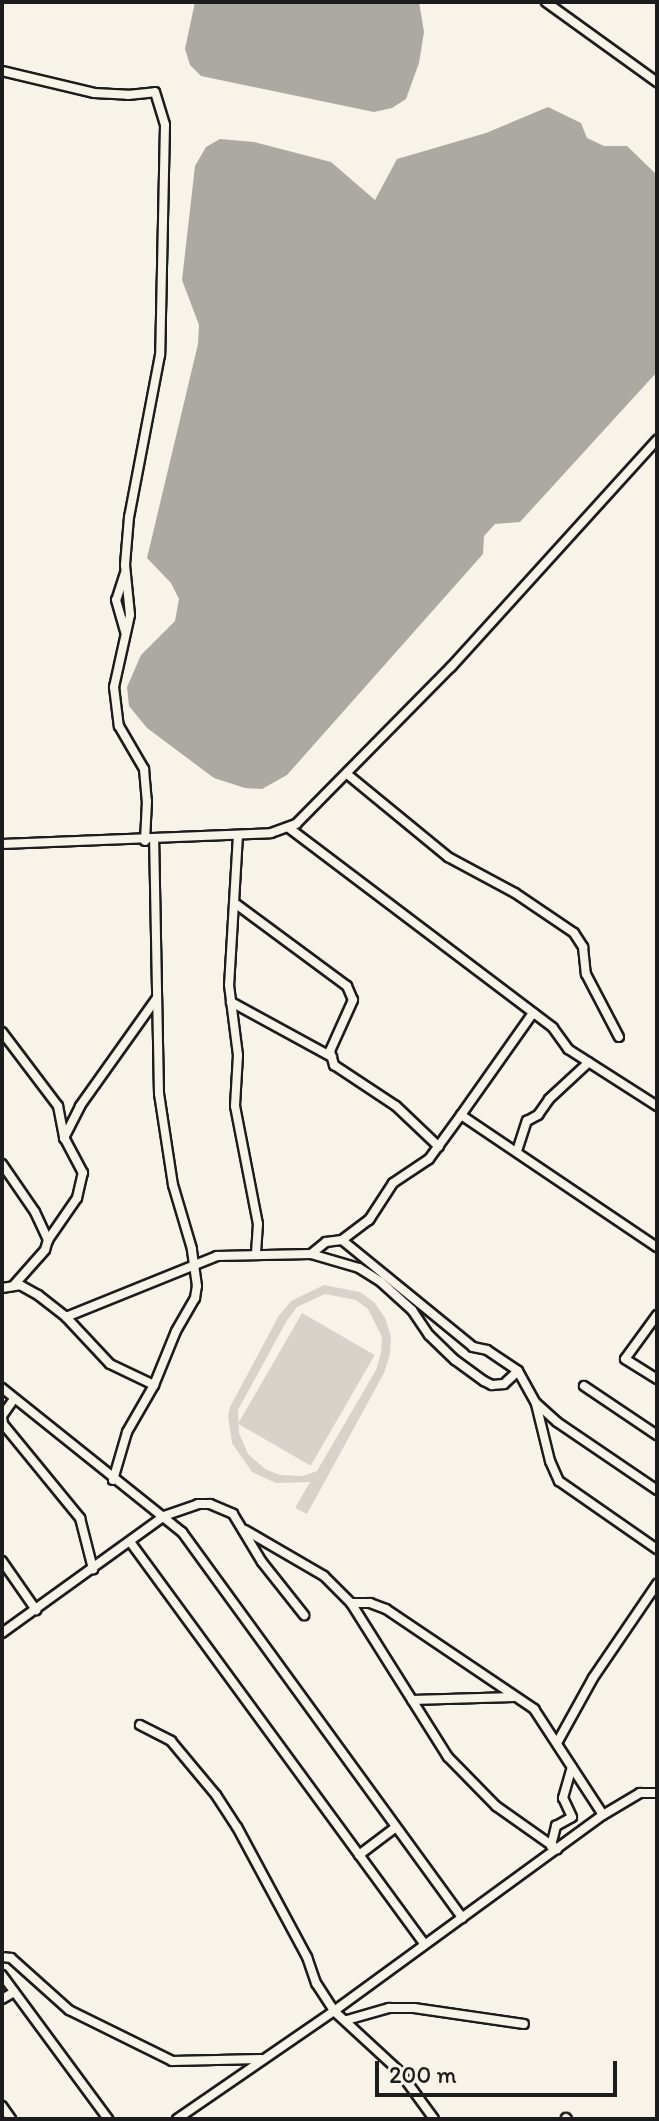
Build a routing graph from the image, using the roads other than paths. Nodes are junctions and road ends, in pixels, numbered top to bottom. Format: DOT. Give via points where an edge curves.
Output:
graph roads {
  1 [pos="546,2"];
  2 [pos="2,71"];
  3 [pos="657,82"];
  4 [pos="657,440"];
  5 [pos="125,572"];
  6 [pos="126,633"];
  7 [pos="347,774"];
  8 [pos="289,828"];
  9 [pos="238,835"];
  10 [pos="150,841"];
  11 [pos="2,844"];
  12 [pos="236,904"];
  13 [pos="156,999"];
  14 [pos="231,1002"];
  15 [pos="533,1013"];
  16 [pos="2,1032"];
  17 [pos="619,1037"];
  18 [pos="332,1057"];
  19 [pos="589,1062"];
  20 [pos="657,1106"];
  21 [pos="461,1115"];
  22 [pos="64,1138"];
  23 [pos="439,1147"];
  24 [pos="517,1151"];
  25 [pos="2,1164"];
  26 [pos="48,1240"];
  27 [pos="342,1240"];
  28 [pos="657,1247"];
  29 [pos="256,1254"];
  30 [pos="311,1254"];
  31 [pos="194,1264"];
  32 [pos="13,1286"];
  33 [pos="2,1288"];
  34 [pos="66,1317"];
  35 [pos="656,1319"];
  36 [pos="518,1371"];
  37 [pos="657,1379"];
  38 [pos="154,1385"];
  39 [pos="584,1386"];
  40 [pos="2,1388"];
  41 [pos="14,1399"];
  42 [pos="536,1403"];
  43 [pos="2,1416"];
  44 [pos="657,1435"];
  45 [pos="113,1480"];
  46 [pos="657,1490"];
  47 [pos="164,1516"];
  48 [pos="245,1530"];
  49 [pos="131,1543"];
  50 [pos="657,1549"];
  51 [pos="2,1561"];
  52 [pos="93,1569"];
  53 [pos="657,1584"];
  54 [pos="351,1603"];
  55 [pos="36,1610"];
  56 [pos="304,1615"];
  57 [pos="2,1633"];
  58 [pos="515,1697"];
  59 [pos="412,1700"];
  60 [pos="140,1725"];
  61 [pos="557,1743"];
  62 [pos="572,1767"];
  63 [pos="657,1793"];
  64 [pos="603,1815"];
  65 [pos="396,1827"];
  66 [pos="554,1848"];
  67 [pos="359,1855"];
  68 [pos="462,1918"];
  69 [pos="425,1944"];
  70 [pos="2,1957"];
  71 [pos="2,1975"];
  72 [pos="14,1992"];
  73 [pos="2,1999"];
  74 [pos="334,2011"];
  75 [pos="347,2020"];
  76 [pos="524,2024"];
  77 [pos="262,2059"];
  78 [pos="2,2106"];
  79 [pos="11,2119"];
  80 [pos="108,2119"];
  81 [pos="177,2119"];
  82 [pos="434,2119"];
  1 -- 3 [label="street"];
  2 -- 5 [label="street" via="94,93 155,92 164,117 160,355 129,517"];
  4 -- 7 [label="street"];
  5 -- 6 [label="street" via="131,607"];
  5 -- 6 [label="street" via="116,606"];
  6 -- 10 [label="street" via="116,669 114,708 144,769"];
  7 -- 8 [label="street"];
  7 -- 17 [label="street" via="448,857 574,933 583,947 586,974"];
  8 -- 9 [label="street"];
  8 -- 15 [label="street"];
  9 -- 10 [label="street"];
  9 -- 12 [label="street"];
  10 -- 11 [label="street"];
  10 -- 13 [label="street"];
  12 -- 14 [label="street"];
  12 -- 18 [label="street" via="347,986 353,1000"];
  13 -- 22 [label="street" via="80,1106"];
  13 -- 31 [label="street" via="164,1135"];
  14 -- 18 [label="street"];
  14 -- 29 [label="street" via="238,1055 235,1106 258,1224"];
  15 -- 19 [label="street" via="568,1049"];
  15 -- 21 [label="street"];
  16 -- 22 [label="street" via="58,1106"];
  18 -- 23 [label="street" via="334,1065 396,1106"];
  19 -- 20 [label="street"];
  19 -- 24 [label="street" via="527,1121"];
  21 -- 23 [label="street"];
  21 -- 24 [label="street"];
  22 -- 26 [label="street" via="83,1173 77,1198"];
  23 -- 27 [label="street" via="393,1183 369,1220"];
  24 -- 28 [label="street"];
  25 -- 26 [label="street"];
  26 -- 32 [label="street"];
  27 -- 30 [label="street" via="326,1242"];
  27 -- 36 [label="street" via="473,1347"];
  29 -- 30 [label="street"];
  29 -- 31 [label="street" via="217,1256"];
  30 -- 36 [label="street" via="349,1264 381,1282 455,1360 484,1381 504,1384"];
  31 -- 34 [label="street"];
  31 -- 38 [label="street" via="195,1298"];
  32 -- 33 [label="street"];
  32 -- 34 [label="street" via="29,1290"];
  34 -- 38 [label="street" via="110,1364"];
  35 -- 37 [label="street" via="625,1359"];
  36 -- 42 [label="street"];
  38 -- 45 [label="street" via="127,1432"];
  39 -- 44 [label="street"];
  40 -- 41 [label="street"];
  41 -- 43 [label="street"];
  41 -- 45 [label="street"];
  42 -- 46 [label="street"];
  42 -- 50 [label="street" via="559,1481"];
  43 -- 52 [label="street" via="3,1424 80,1518"];
  45 -- 47 [label="street"];
  47 -- 48 [label="street" via="210,1504 233,1514"];
  47 -- 49 [label="street"];
  47 -- 65 [label="street" via="210,1567"];
  48 -- 54 [label="street" via="324,1576"];
  48 -- 56 [label="street" via="262,1562"];
  49 -- 52 [label="street"];
  49 -- 67 [label="street"];
  51 -- 55 [label="street"];
  52 -- 55 [label="street"];
  53 -- 61 [label="street" via="593,1678"];
  54 -- 58 [label="street" via="386,1609"];
  54 -- 59 [label="street"];
  55 -- 57 [label="street"];
  58 -- 59 [label="street"];
  58 -- 61 [label="street" via="534,1709"];
  59 -- 66 [label="street" via="448,1757 476,1787"];
  60 -- 74 [label="street" via="171,1741 216,1795"];
  61 -- 62 [label="street"];
  62 -- 64 [label="street"];
  62 -- 66 [label="street" via="563,1798 572,1817 556,1826"];
  63 -- 64 [label="street" via="640,1793"];
  64 -- 66 [label="street"];
  65 -- 67 [label="street"];
  65 -- 68 [label="street"];
  66 -- 68 [label="street"];
  67 -- 69 [label="street"];
  68 -- 69 [label="street"];
  69 -- 74 [label="street"];
  70 -- 77 [label="street" via="11,1958 69,2010 172,2061"];
  71 -- 72 [label="street"];
  72 -- 73 [label="street"];
  72 -- 80 [label="street"];
  74 -- 75 [label="street"];
  74 -- 77 [label="street"];
  75 -- 76 [label="street" via="389,2008 414,2008"];
  75 -- 82 [label="street" via="399,2071"];
  77 -- 81 [label="street"];
  78 -- 79 [label="street"];
}
